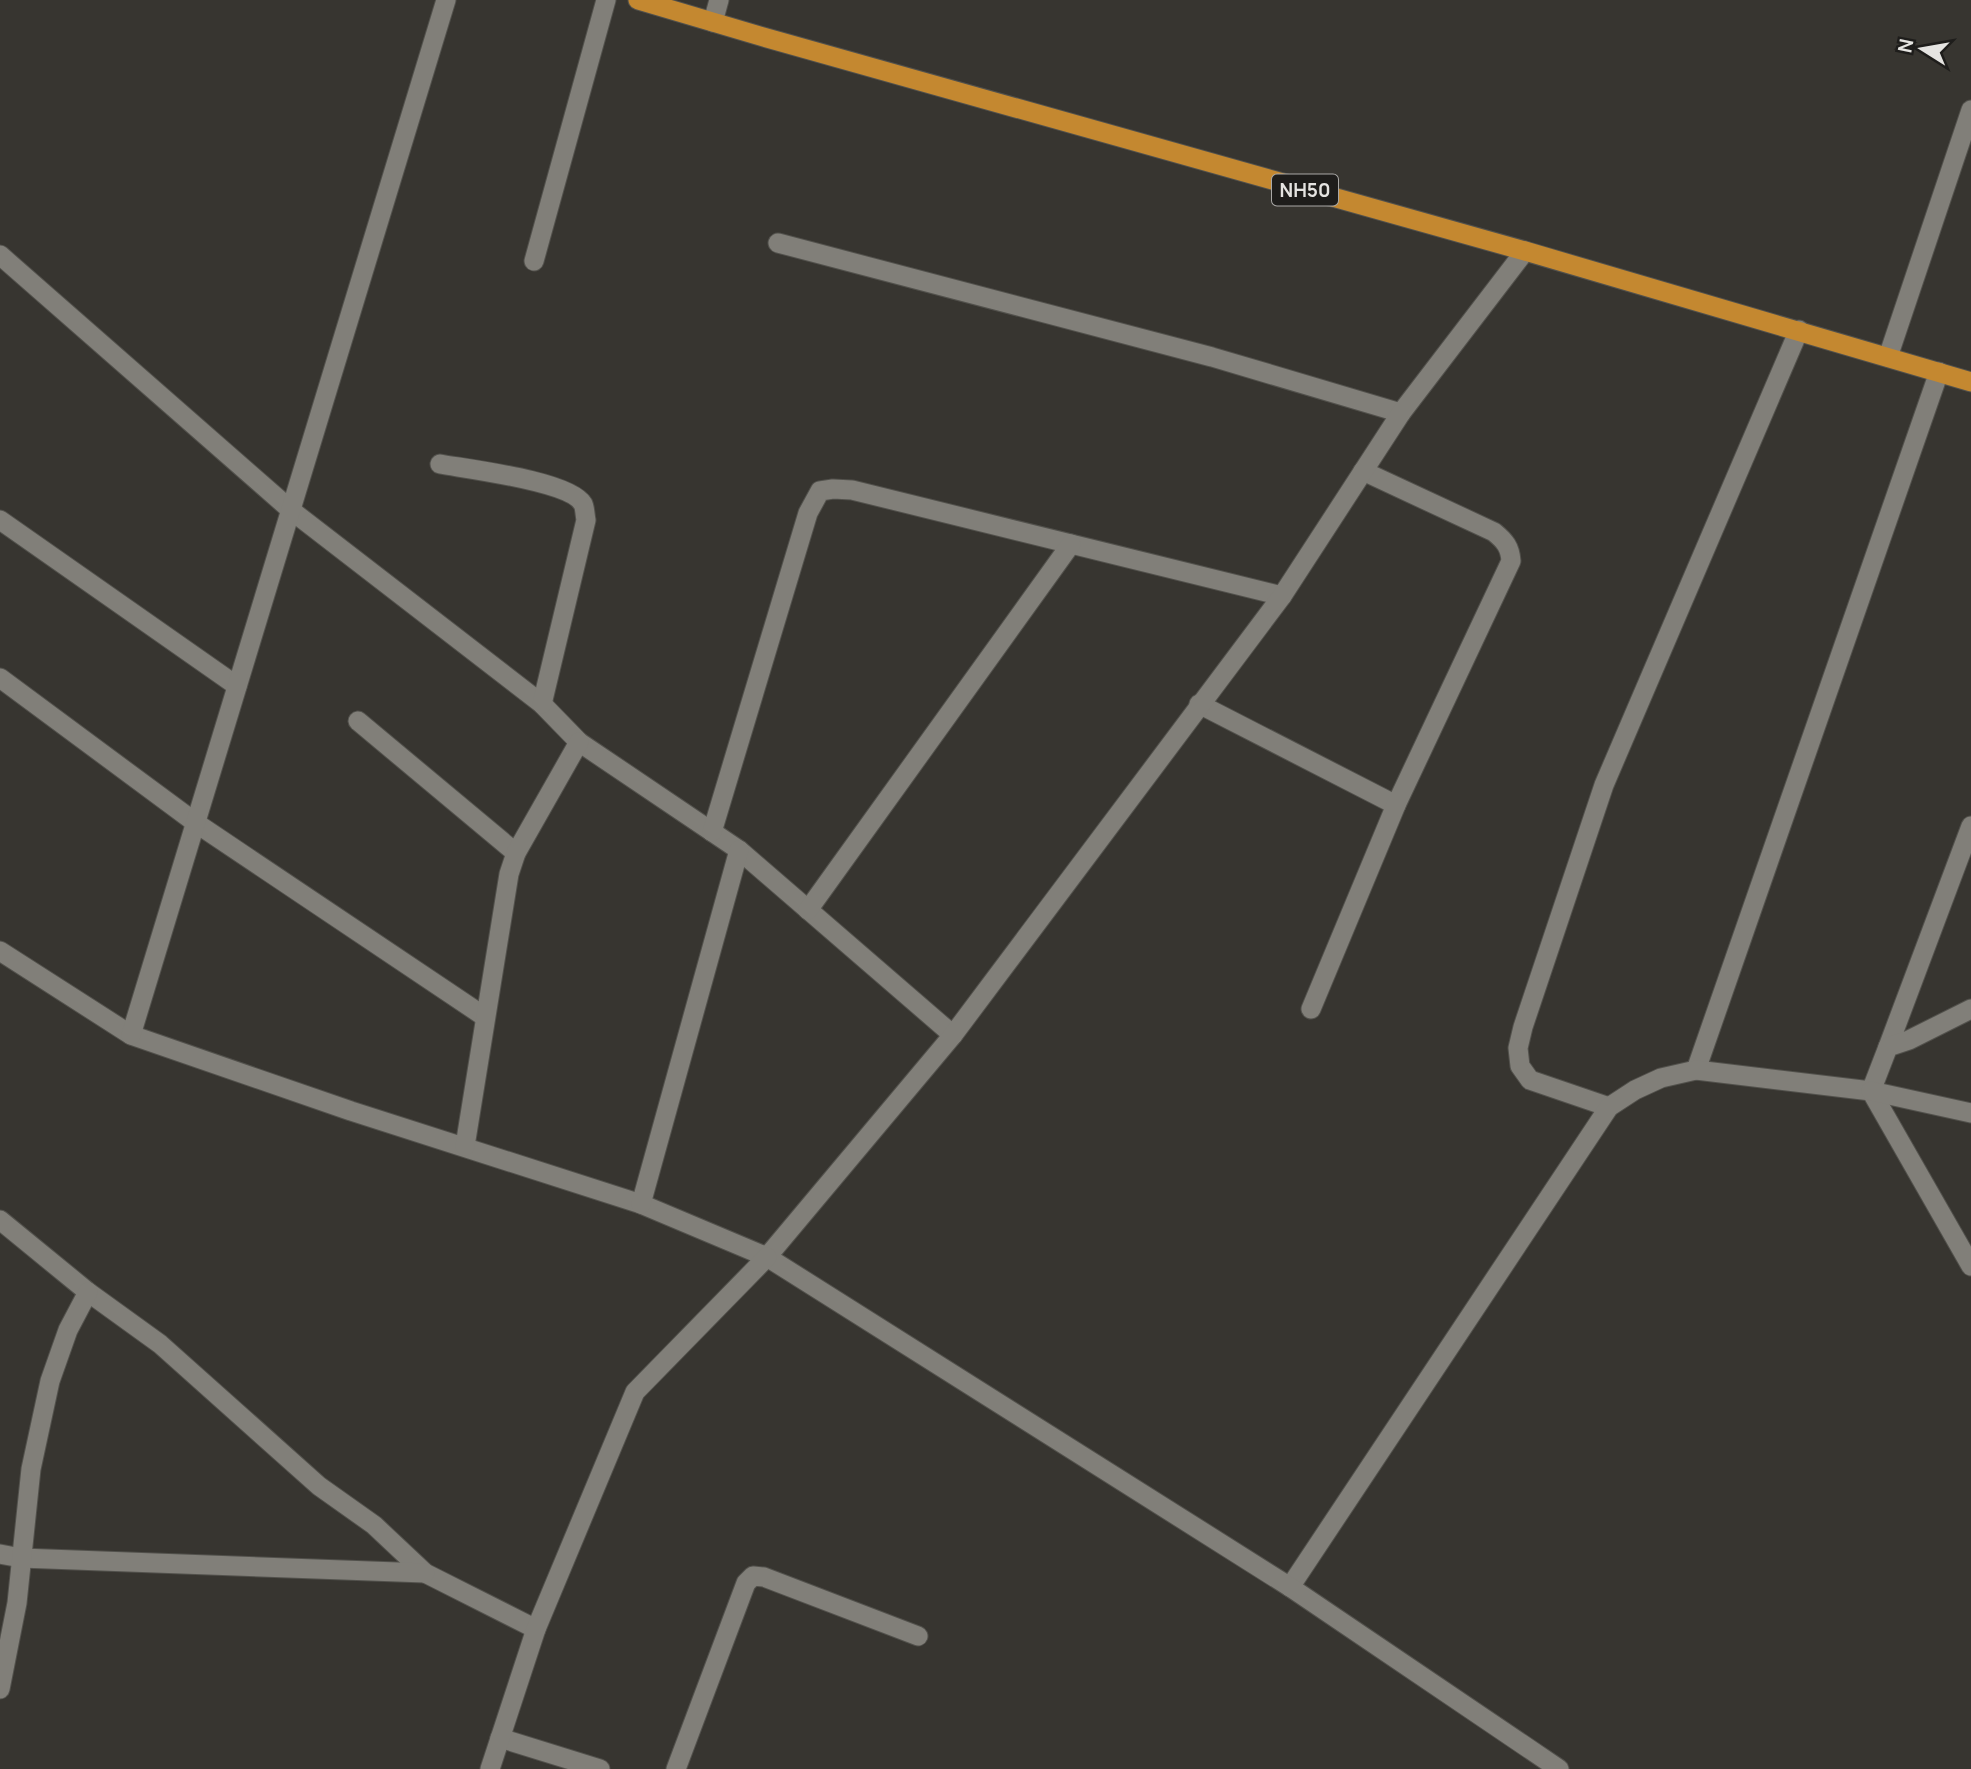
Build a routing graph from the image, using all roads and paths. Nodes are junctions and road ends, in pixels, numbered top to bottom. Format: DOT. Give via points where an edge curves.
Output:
graph roads {
  1 [pos="446,0"];
  2 [pos="606,0"];
  3 [pos="638,0"];
  4 [pos="719,0"];
  5 [pos="713,22"];
  6 [pos="1971,110"];
  7 [pos="778,243"];
  8 [pos="1525,251"];
  9 [pos="0,255"];
  10 [pos="534,261"];
  11 [pos="1799,330"];
  12 [pos="1888,357"];
  13 [pos="1939,372"];
  14 [pos="1971,382"];
  15 [pos="1401,414"];
  16 [pos="440,464"];
  17 [pos="1363,471"];
  18 [pos="292,512"];
  19 [pos="0,520"];
  20 [pos="1071,544"];
  21 [pos="1282,596"];
  22 [pos="0,678"];
  23 [pos="237,686"];
  24 [pos="542,704"];
  25 [pos="1199,704"];
  26 [pos="358,721"];
  27 [pos="579,742"];
  28 [pos="1396,806"];
  29 [pos="196,823"];
  30 [pos="1971,826"];
  31 [pos="712,832"];
  32 [pos="739,850"];
  33 [pos="516,853"];
  34 [pos="808,910"];
  35 [pos="0,951"];
  36 [pos="1311,1009"];
  37 [pos="1971,1009"];
  38 [pos="485,1017"];
  39 [pos="131,1035"];
  40 [pos="953,1035"];
  41 [pos="1888,1047"];
  42 [pos="1696,1070"];
  43 [pos="1871,1091"];
  44 [pos="1609,1107"];
  45 [pos="1971,1113"];
  46 [pos="465,1146"];
  47 [pos="641,1204"];
  48 [pos="0,1220"];
  49 [pos="767,1257"];
  50 [pos="1971,1266"];
  51 [pos="88,1292"];
  52 [pos="0,1554"];
  53 [pos="21,1558"];
  54 [pos="425,1573"];
  55 [pos="1290,1587"];
  56 [pos="536,1629"];
  57 [pos="918,1636"];
  58 [pos="0,1689"];
  59 [pos="500,1738"];
  60 [pos="490,1769"];
  61 [pos="600,1769"];
  62 [pos="676,1769"];
  63 [pos="1559,1769"];
  1 -- 18 [label="street"];
  2 -- 10 [label="street"];
  3 -- 5 [label="highway, NH50"];
  4 -- 5 [label="street"];
  5 -- 8 [label="highway, NH50"];
  6 -- 12 [label="street"];
  7 -- 15 [label="street" via="1212,357"];
  8 -- 11 [label="highway, NH50"];
  8 -- 15 [label="street"];
  9 -- 18 [label="street"];
  11 -- 12 [label="highway, NH50"];
  11 -- 44 [label="street" via="1604,785 1523,1027 1520,1066 1530,1080"];
  12 -- 13 [label="highway, NH50"];
  13 -- 14 [label="highway, NH50"];
  13 -- 42 [label="street"];
  15 -- 17 [label="street"];
  16 -- 24 [label="street" via="539,482 571,493 583,504 586,520"];
  17 -- 21 [label="street"];
  17 -- 28 [label="street" via="1494,532 1510,550 1507,573"];
  18 -- 23 [label="street"];
  18 -- 24 [label="street"];
  19 -- 23 [label="street"];
  20 -- 21 [label="street"];
  20 -- 31 [label="street" via="852,490 820,491 808,513"];
  20 -- 34 [label="street"];
  21 -- 25 [label="street"];
  22 -- 29 [label="street"];
  23 -- 29 [label="street"];
  24 -- 27 [label="street"];
  25 -- 28 [label="street"];
  25 -- 40 [label="street"];
  26 -- 33 [label="street"];
  27 -- 31 [label="street"];
  27 -- 33 [label="street"];
  28 -- 36 [label="street"];
  29 -- 38 [label="street"];
  29 -- 39 [label="street"];
  30 -- 41 [label="street"];
  31 -- 32 [label="street"];
  32 -- 34 [label="street"];
  32 -- 47 [label="street"];
  33 -- 38 [label="street"];
  34 -- 40 [label="street"];
  35 -- 39 [label="street"];
  37 -- 41 [label="street"];
  38 -- 46 [label="street"];
  39 -- 46 [label="street"];
  40 -- 49 [label="street"];
  41 -- 43 [label="street"];
  42 -- 43 [label="street"];
  42 -- 44 [label="street" via="1661,1078"];
  43 -- 45 [label="street"];
  43 -- 50 [label="street"];
  44 -- 55 [label="street"];
  46 -- 47 [label="street"];
  47 -- 49 [label="street"];
  48 -- 51 [label="street"];
  49 -- 55 [label="street"];
  49 -- 56 [label="street" via="635,1392"];
  51 -- 53 [label="street" via="50,1381 31,1469"];
  51 -- 54 [label="street" via="160,1344"];
  52 -- 53 [label="street"];
  53 -- 54 [label="street"];
  53 -- 58 [label="street"];
  54 -- 56 [label="street"];
  55 -- 63 [label="street"];
  56 -- 59 [label="street"];
  57 -- 62 [label="street" via="753,1576 746,1583"];
  59 -- 60 [label="street"];
  59 -- 61 [label="street"];
}
